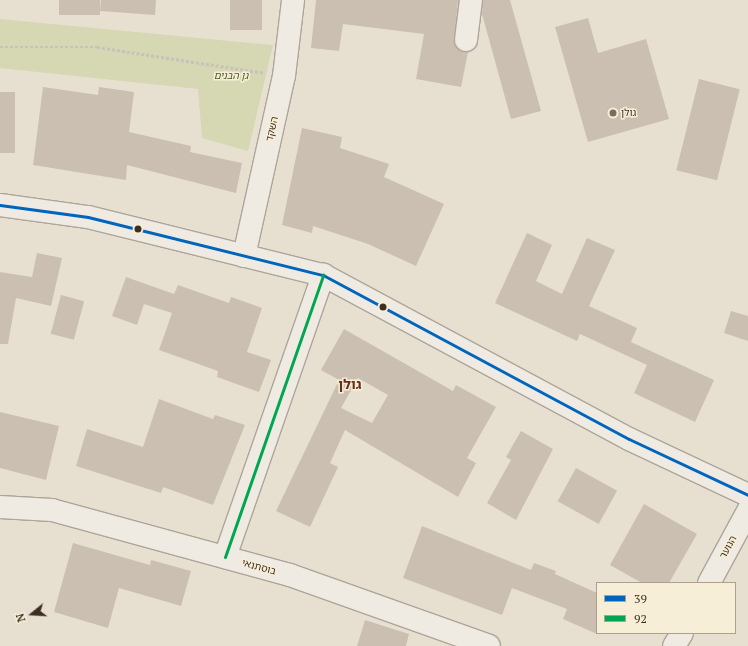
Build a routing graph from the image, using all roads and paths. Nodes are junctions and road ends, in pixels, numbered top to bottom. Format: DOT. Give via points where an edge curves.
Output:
graph roads {
  1 [pos="293,0"];
  2 [pos="471,0"];
  3 [pos="466,40"];
  4 [pos="0,47"];
  5 [pos="284,76"];
  6 [pos="0,205"];
  7 [pos="244,256"];
  8 [pos="323,276"];
  9 [pos="748,495"];
  10 [pos="0,507"];
  11 [pos="748,511"];
  12 [pos="225,557"];
  13 [pos="710,582"];
  14 [pos="681,634"];
  15 [pos="489,646"];
  16 [pos="674,646"];
  1 -- 5 [label="street, השקד"];
  2 -- 3 [label="street"];
  4 -- 5 [label="path" via="97,47"];
  5 -- 7 [label="street, השקד"];
  6 -- 7 [label="street" via="88,217"];
  7 -- 8 [label="street"];
  8 -- 9 [label="street" via="629,439"];
  8 -- 12 [label="street"];
  10 -- 12 [label="street, בוסתנאי" via="52,510"];
  11 -- 13 [label="street, הנוער"];
  12 -- 15 [label="street, בוסתנאי" via="290,575"];
  14 -- 16 [label="street"];
}
